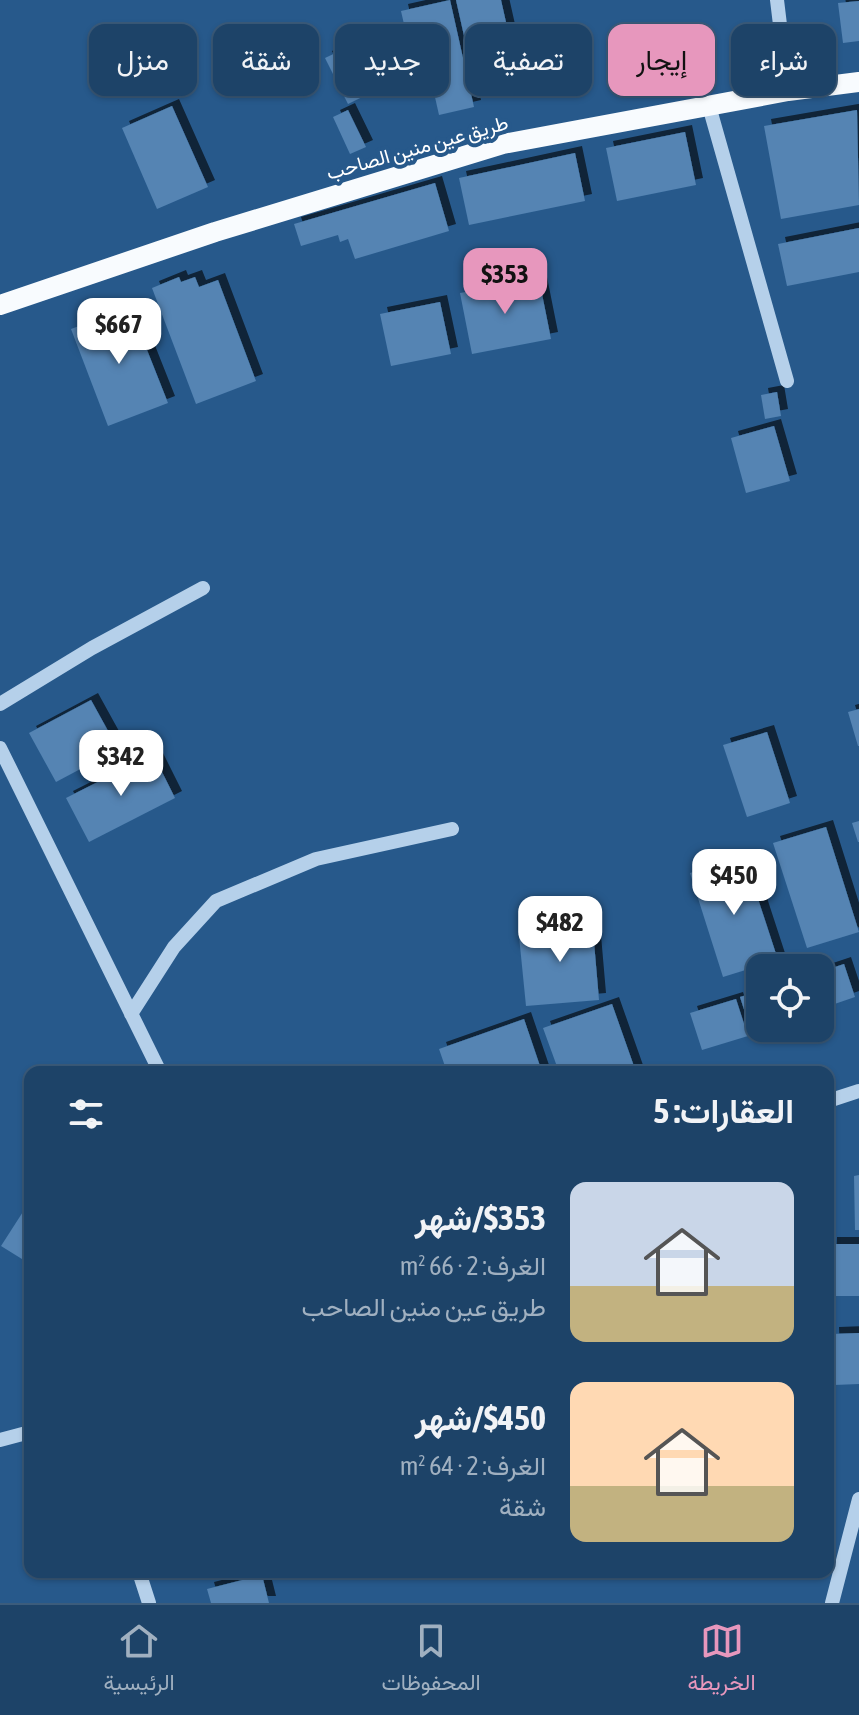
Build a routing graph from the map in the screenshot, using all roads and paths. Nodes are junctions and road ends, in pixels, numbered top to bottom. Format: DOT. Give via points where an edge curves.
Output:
graph roads {
  1 [pos="777,0"];
  2 [pos="780,24"];
  3 [pos="859,82"];
  4 [pos="836,85"];
  5 [pos="762,96"];
  6 [pos="709,106"];
  7 [pos="0,305"];
  8 [pos="787,381"];
  9 [pos="203,588"];
  10 [pos="0,704"];
  11 [pos="0,748"];
  12 [pos="452,829"];
  13 [pos="131,1014"];
  14 [pos="157,1066"];
  15 [pos="859,1091"];
  16 [pos="834,1099"];
  17 [pos="24,1434"];
  18 [pos="0,1440"];
  19 [pos="859,1499"];
  20 [pos="141,1578"];
  21 [pos="149,1603"];
  22 [pos="832,1603"];
  1 -- 2 [label="street"];
  3 -- 4 [label="main road, طريق عين منين الصاحب"];
  5 -- 6 [label="main road, طريق عين منين الصاحب"];
  6 -- 7 [label="main road, طريق عين منين الصاحب" via="503,144"];
  6 -- 8 [label="street"];
  9 -- 10 [label="street"];
  11 -- 13 [label="street"];
  12 -- 13 [label="street" via="316,859 216,901 174,947"];
  13 -- 14 [label="street"];
  15 -- 16 [label="street"];
  17 -- 18 [label="street"];
  19 -- 22 [label="street"];
  20 -- 21 [label="street"];
}
